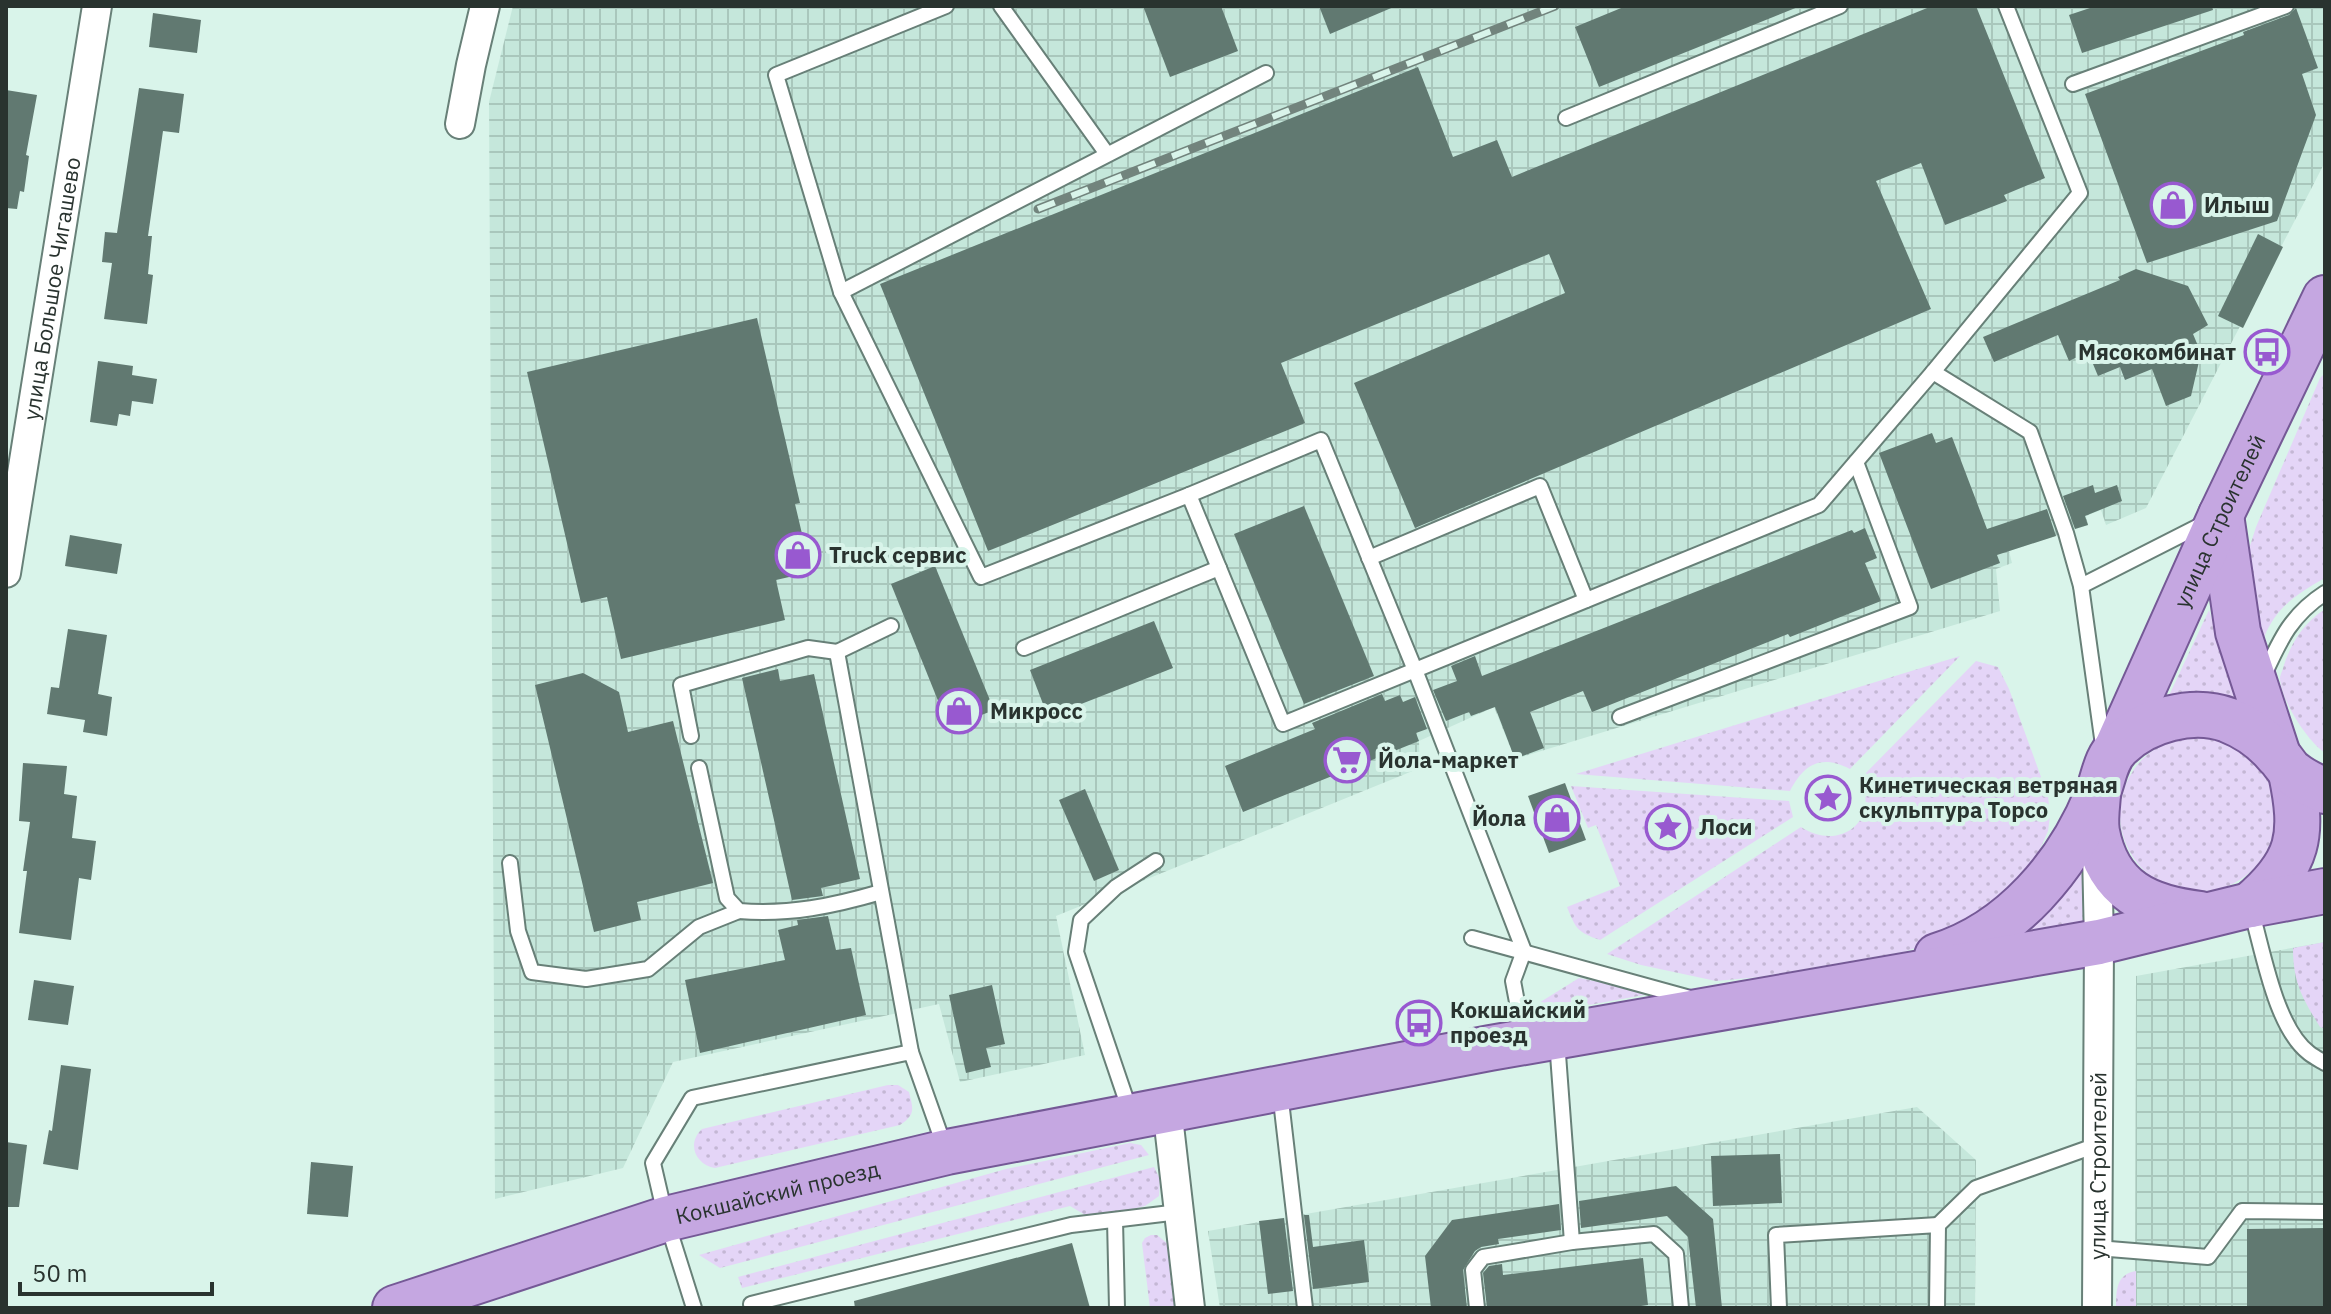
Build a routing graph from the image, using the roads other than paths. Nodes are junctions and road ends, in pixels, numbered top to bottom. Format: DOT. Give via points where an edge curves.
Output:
graph roads {
  1 [pos="97,6"];
  2 [pos="485,6"];
  3 [pos="946,6"];
  4 [pos="1001,6"];
  5 [pos="1840,6"];
  6 [pos="2006,6"];
  7 [pos="2286,6"];
  8 [pos="1266,73"];
  9 [pos="2073,84"];
  10 [pos="1566,118"];
  11 [pos="460,124"];
  12 [pos="1107,154"];
  13 [pos="841,292"];
  14 [pos="2323,309"];
  15 [pos="1933,372"];
  16 [pos="1856,462"];
  17 [pos="1189,495"];
  18 [pos="2221,515"];
  19 [pos="1369,558"];
  20 [pos="1219,568"];
  21 [pos="6,573"];
  22 [pos="2081,586"];
  23 [pos="2325,593"];
  24 [pos="1586,600"];
  25 [pos="891,626"];
  26 [pos="1024,648"];
  27 [pos="837,652"];
  28 [pos="1415,670"];
  29 [pos="2257,690"];
  30 [pos="1620,717"];
  31 [pos="691,736"];
  32 [pos="699,768"];
  33 [pos="2298,773"];
  34 [pos="2104,785"];
  35 [pos="1156,861"];
  36 [pos="510,863"];
  37 [pos="2325,891"];
  38 [pos="881,892"];
  39 [pos="2250,905"];
  40 [pos="739,911"];
  41 [pos="2208,915"];
  42 [pos="1472,938"];
  43 [pos="2099,942"];
  44 [pos="1524,951"];
  45 [pos="1885,981"];
  46 [pos="1725,1008"];
  47 [pos="1540,1039"];
  48 [pos="911,1052"];
  49 [pos="2325,1063"];
  50 [pos="1280,1087"];
  51 [pos="1149,1112"];
  52 [pos="2097,1145"];
  53 [pos="947,1152"];
  54 [pos="1179,1212"];
  55 [pos="2325,1212"];
  56 [pos="666,1219"];
  57 [pos="1115,1220"];
  58 [pos="1938,1225"];
  59 [pos="1572,1242"];
  60 [pos="2097,1248"];
  61 [pos="395,1308"];
  62 [pos="694,1308"];
  63 [pos="752,1308"];
  64 [pos="1117,1308"];
  65 [pos="1190,1308"];
  66 [pos="1305,1308"];
  67 [pos="1477,1308"];
  68 [pos="1681,1308"];
  69 [pos="1779,1308"];
  70 [pos="1937,1308"];
  71 [pos="2097,1308"];
  1 -- 21 [label="street, улица Большое Чигашево"];
  2 -- 11 [label="street"];
  3 -- 13 [label="lane" via="776,75"];
  4 -- 12 [label="lane"];
  5 -- 10 [label="lane"];
  6 -- 15 [label="lane" via="2080,193"];
  7 -- 9 [label="lane"];
  8 -- 12 [label="lane"];
  12 -- 13 [label="lane"];
  13 -- 17 [label="lane" via="981,577"];
  14 -- 18 [label="main road, улица Строителей"];
  15 -- 16 [label="lane"];
  15 -- 22 [label="lane" via="2030,432"];
  16 -- 24 [label="lane" via="1819,505"];
  16 -- 30 [label="lane" via="1910,607"];
  17 -- 19 [label="lane" via="1321,440"];
  17 -- 20 [label="lane"];
  18 -- 22 [label="lane"];
  18 -- 29 [label="main road" via="2238,632"];
  18 -- 34 [label="main road, улица Строителей"];
  19 -- 24 [label="lane" via="1540,486"];
  19 -- 28 [label="lane"];
  20 -- 26 [label="lane"];
  20 -- 28 [label="lane" via="1283,724"];
  22 -- 34 [label="lane"];
  23 -- 29 [label="lane" via="2295,617"];
  24 -- 28 [label="lane"];
  25 -- 27 [label="lane"];
  27 -- 31 [label="lane" via="808,648 681,685"];
  27 -- 38 [label="lane"];
  28 -- 44 [label="lane"];
  29 -- 33 [label="main road"];
  32 -- 40 [label="lane" via="727,898"];
  33 -- 34 [label="main road" via="2254,732 2223,719 2194,715 2138,731"];
  33 -- 39 [label="main road" via="2298,834 2288,863"];
  34 -- 41 [label="main road" via="2105,858 2123,884 2144,901"];
  34 -- 43 [label="street, улица Строителей"];
  34 -- 45 [label="main road" via="2076,837 2026,903 1976,938"];
  35 -- 51 [label="lane" via="1116,887 1081,920 1076,952"];
  36 -- 40 [label="lane" via="518,931 532,972 586,979 648,969 699,927"];
  37 -- 39 [label="main road"];
  38 -- 40 [label="lane" via="829,907"];
  38 -- 48 [label="lane"];
  39 -- 41 [label="main road"];
  39 -- 49 [label="lane" via="2282,1014 2307,1052"];
  41 -- 43 [label="main road, Кокшайский проезд"];
  42 -- 44 [label="lane"];
  43 -- 45 [label="main road, Кокшайский проезд"];
  43 -- 52 [label="street, улица Строителей"];
  44 -- 46 [label="lane"];
  44 -- 47 [label="lane" via="1513,981"];
  45 -- 46 [label="main road, Кокшайский проезд"];
  46 -- 47 [label="main road, Кокшайский проезд"];
  47 -- 50 [label="main road, Кокшайский проезд"];
  47 -- 59 [label="lane"];
  48 -- 53 [label="lane"];
  48 -- 56 [label="lane" via="692,1098 653,1163"];
  50 -- 51 [label="main road, Кокшайский проезд"];
  50 -- 66 [label="lane"];
  51 -- 53 [label="main road, Кокшайский проезд"];
  51 -- 54 [label="street"];
  52 -- 58 [label="lane" via="1976,1188"];
  52 -- 60 [label="street, улица Строителей"];
  53 -- 56 [label="main road, Кокшайский проезд"];
  54 -- 57 [label="lane"];
  54 -- 65 [label="street"];
  55 -- 60 [label="lane" via="2242,1211 2208,1257"];
  56 -- 61 [label="main road, Кокшайский проезд"];
  56 -- 62 [label="lane"];
  57 -- 63 [label="lane" via="1041,1232 751,1304"];
  57 -- 64 [label="lane"];
  58 -- 69 [label="lane" via="1776,1235"];
  58 -- 70 [label="lane"];
  59 -- 67 [label="lane" via="1483,1257 1473,1270"];
  59 -- 68 [label="lane" via="1654,1234 1676,1254"];
  60 -- 71 [label="street, улица Строителей"];
}
